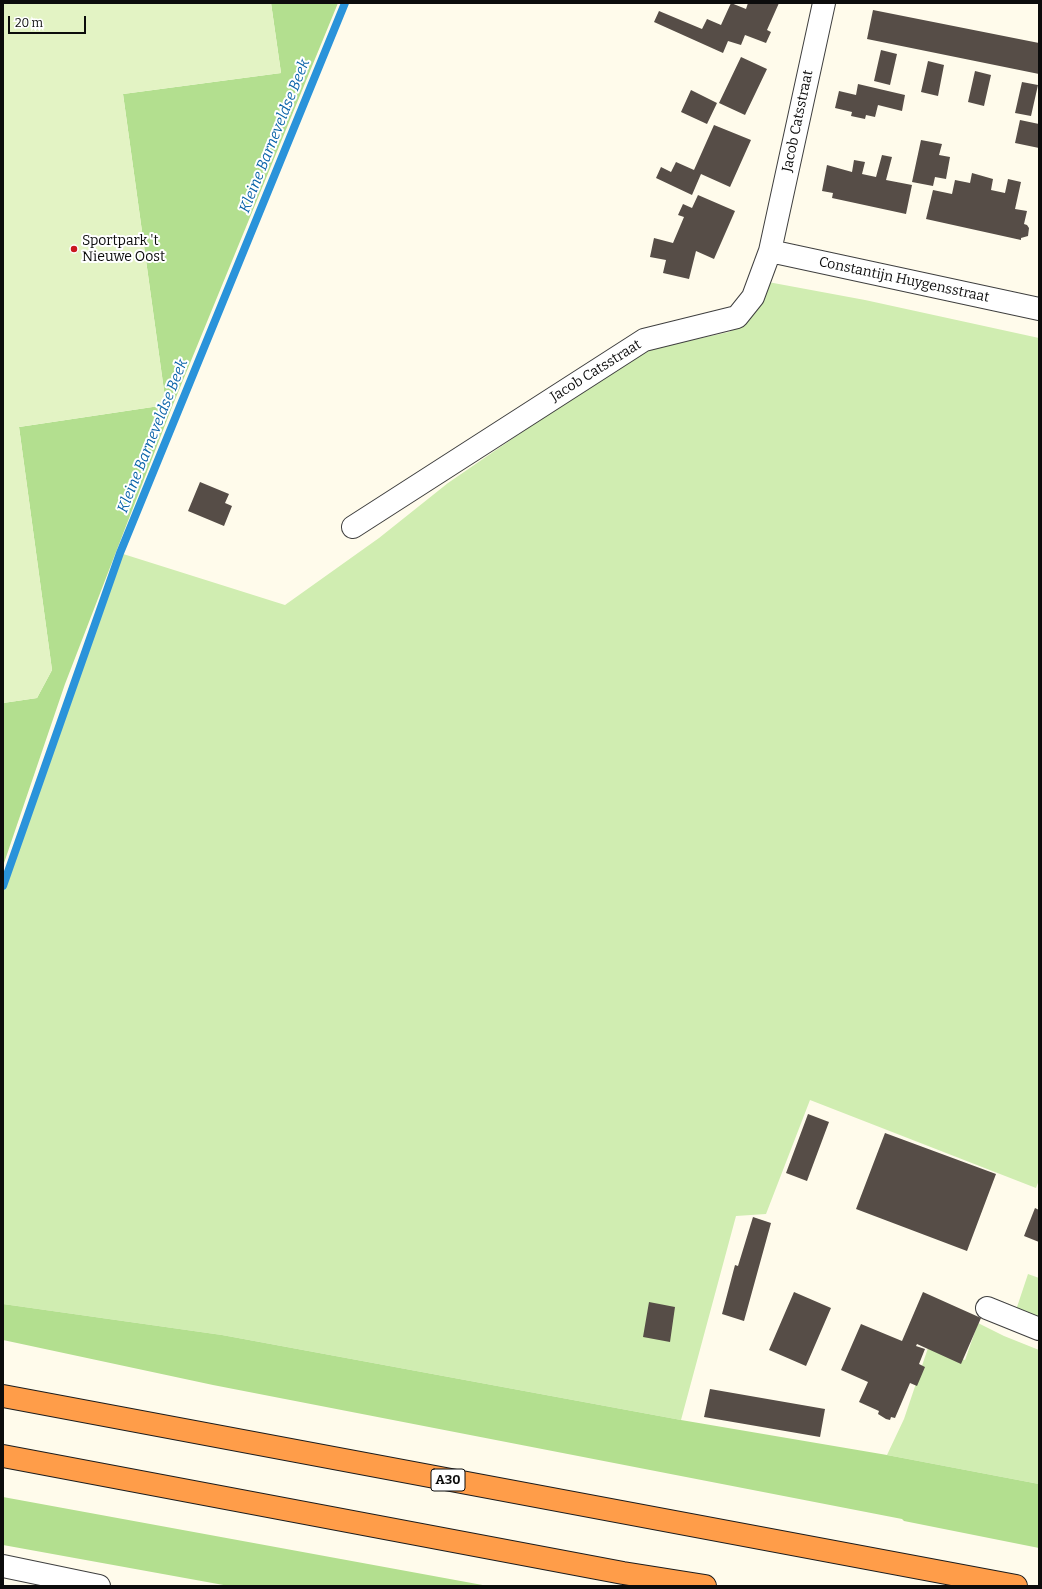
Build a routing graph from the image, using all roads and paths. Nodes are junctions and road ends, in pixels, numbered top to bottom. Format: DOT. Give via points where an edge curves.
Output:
graph roads {
  1 [pos="824,3"];
  2 [pos="770,251"];
  3 [pos="1039,309"];
  4 [pos="353,527"];
  5 [pos="987,1308"];
  6 [pos="1039,1329"];
  7 [pos="3,1396"];
  8 [pos="3,1456"];
  9 [pos="3,1566"];
  10 [pos="99,1586"];
  11 [pos="705,1586"];
  12 [pos="1016,1586"];
  1 -- 2 [label="street, Jacob Catsstraat"];
  2 -- 3 [label="street, Constantijn Huygensstraat"];
  2 -- 4 [label="street, Jacob Catsstraat" via="753,297 737,317 644,340"];
  5 -- 6 [label="street"];
  7 -- 12 [label="highway, A30"];
  8 -- 11 [label="highway" via="615,1572"];
  9 -- 10 [label="street"];
}
